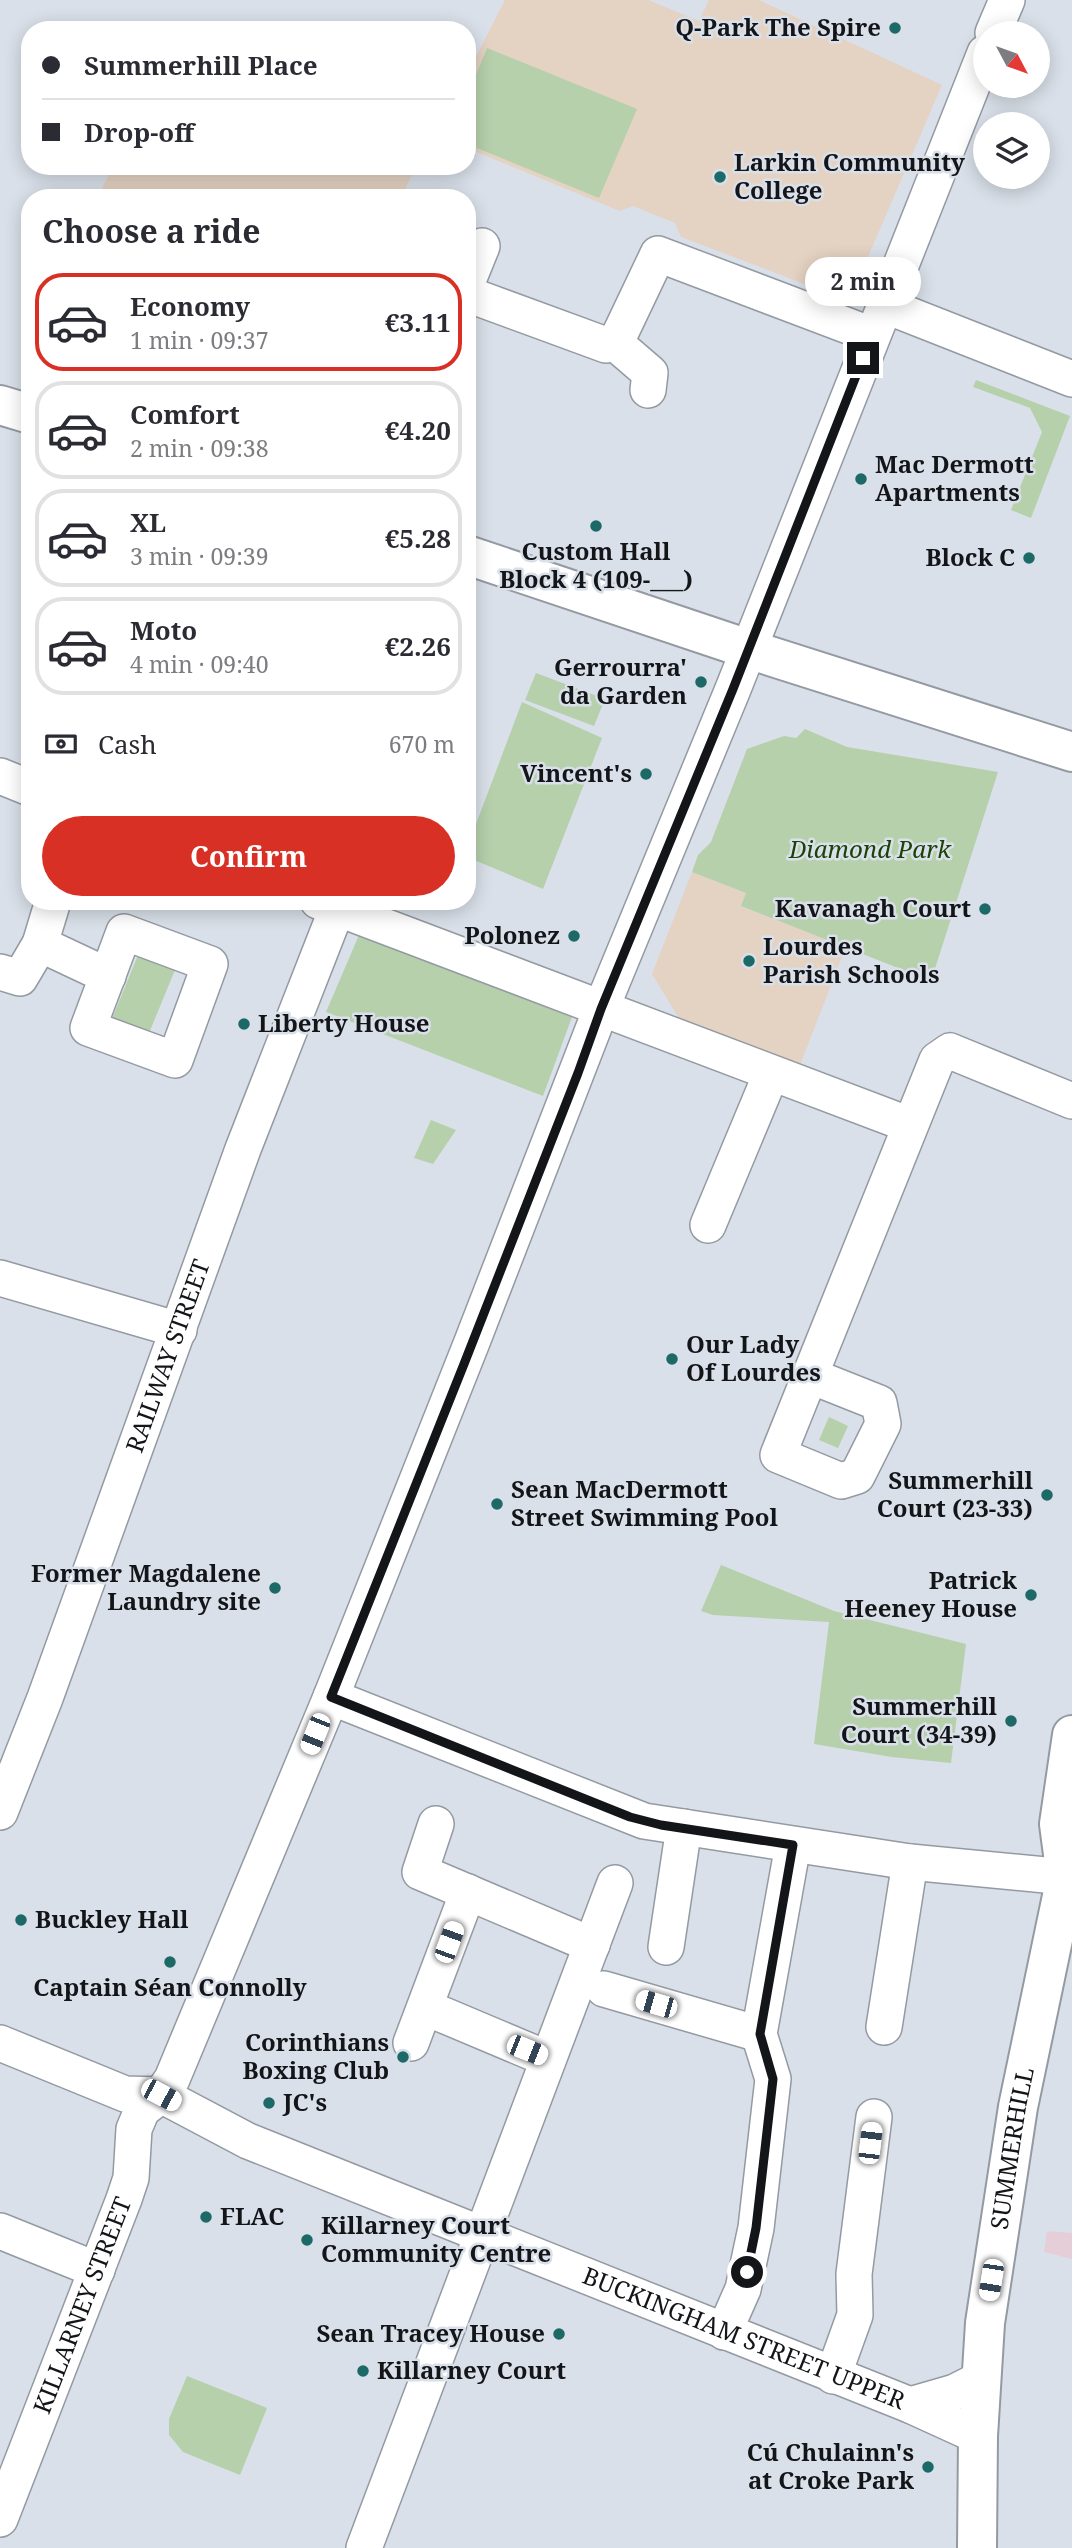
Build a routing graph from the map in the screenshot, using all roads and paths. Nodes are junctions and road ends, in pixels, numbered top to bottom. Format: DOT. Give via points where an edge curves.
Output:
graph roads {
  1 [pos="1007,0"];
  2 [pos="998,21"];
  3 [pos="973,83"];
  4 [pos="482,246"];
  5 [pos="476,261"];
  6 [pos="476,297"];
  7 [pos="878,320"];
  8 [pos="614,342"];
  9 [pos="1072,379"];
  10 [pos="648,390"];
  11 [pos="0,405"];
  12 [pos="21,411"];
  13 [pos="476,560"];
  14 [pos="748,649"];
  15 [pos="1072,752"];
  16 [pos="0,776"];
  17 [pos="21,784"];
  18 [pos="49,910"];
  19 [pos="329,910"];
  20 [pos="346,910"];
  21 [pos="40,944"];
  22 [pos="0,972"];
  23 [pos="108,976"];
  24 [pos="601,1009"];
  25 [pos="771,1074"];
  26 [pos="1072,1101"];
  27 [pos="910,1125"];
  28 [pos="708,1225"];
  29 [pos="0,1278"];
  30 [pos="179,1330"];
  31 [pos="811,1376"];
  32 [pos="331,1697"];
  33 [pos="14,1732"];
  34 [pos="1072,1735"];
  35 [pos="0,1812"];
  36 [pos="436,1824"];
  37 [pos="684,1827"];
  38 [pos="793,1845"];
  39 [pos="910,1862"];
  40 [pos="1069,1872"];
  41 [pos="615,1883"];
  42 [pos="468,1892"];
  43 [pos="592,1945"];
  44 [pos="666,1947"];
  45 [pos="604,1989"];
  46 [pos="441,2014"];
  47 [pos="884,2027"];
  48 [pos="760,2034"];
  49 [pos="0,2043"];
  50 [pos="411,2043"];
  51 [pos="548,2059"];
  52 [pos="161,2095"];
  53 [pos="874,2117"];
  54 [pos="0,2231"];
  55 [pos="481,2235"];
  56 [pos="97,2270"];
  57 [pos="724,2332"];
  58 [pos="832,2376"];
  59 [pos="981,2379"];
  60 [pos="910,2405"];
  61 [pos="978,2436"];
  62 [pos="0,2519"];
  63 [pos="364,2548"];
  64 [pos="977,2548"];
  1 -- 2 [label="street"];
  3 -- 7 [label="street, KILLARNEY STREET"];
  4 -- 5 [label="street"];
  6 -- 8 [label="street" via="606,345"];
  7 -- 8 [label="street" via="658,254"];
  7 -- 9 [label="street"];
  7 -- 14 [label="street, KILLARNEY STREET"];
  8 -- 10 [label="street" via="650,373"];
  11 -- 12 [label="main road"];
  13 -- 14 [label="main road"];
  14 -- 15 [label="main road"];
  14 -- 24 [label="street, KILLARNEY STREET"];
  16 -- 17 [label="street"];
  18 -- 21 [label="street"];
  19 -- 30 [label="street, RAILWAY STREET"];
  20 -- 24 [label="street"];
  21 -- 22 [label="street" via="20,978"];
  21 -- 23 [label="street"];
  24 -- 25 [label="street"];
  24 -- 32 [label="street, KILLARNEY STREET"];
  25 -- 27 [label="street"];
  25 -- 28 [label="street"];
  26 -- 27 [label="street" via="950,1051 937,1060"];
  27 -- 31 [label="street"];
  29 -- 30 [label="street"];
  30 -- 33 [label="street, RAILWAY STREET"];
  32 -- 37 [label="street" via="630,1817"];
  32 -- 52 [label="street, KILLARNEY STREET" via="172,2079"];
  33 -- 35 [label="street, RAILWAY STREET"];
  34 -- 40 [label="main road, SUMMERHILL" via="1059,1824"];
  36 -- 42 [label="street" via="420,1872"];
  37 -- 38 [label="street"];
  37 -- 44 [label="street"];
  38 -- 39 [label="street"];
  38 -- 48 [label="street"];
  39 -- 40 [label="street"];
  39 -- 47 [label="street"];
  40 -- 59 [label="main road, SUMMERHILL" via="1018,2107 985,2323"];
  41 -- 43 [label="street"];
  42 -- 43 [label="street"];
  42 -- 50 [label="street"];
  43 -- 51 [label="street"];
  45 -- 48 [label="street"];
  46 -- 51 [label="street"];
  48 -- 57 [label="street" via="773,2079 756,2228 743,2289"];
  49 -- 52 [label="street" via="125,2094"];
  51 -- 55 [label="street"];
  52 -- 55 [label="street, BUCKINGHAM STREET UPPER" via="248,2141"];
  52 -- 56 [label="street, KILLARNEY STREET" via="142,2110 134,2129 131,2178"];
  53 -- 58 [label="street" via="854,2274 855,2315"];
  54 -- 56 [label="street"];
  55 -- 57 [label="street, BUCKINGHAM STREET UPPER"];
  55 -- 63 [label="street"];
  56 -- 62 [label="street, KILLARNEY STREET"];
  57 -- 58 [label="street, BUCKINGHAM STREET UPPER"];
  58 -- 60 [label="street, BUCKINGHAM STREET UPPER"];
  59 -- 60 [label="street"];
  59 -- 61 [label="main road, SUMMERHILL"];
  60 -- 61 [label="street, BUCKINGHAM STREET UPPER"];
  61 -- 64 [label="main road, SUMMERHILL"];
}
